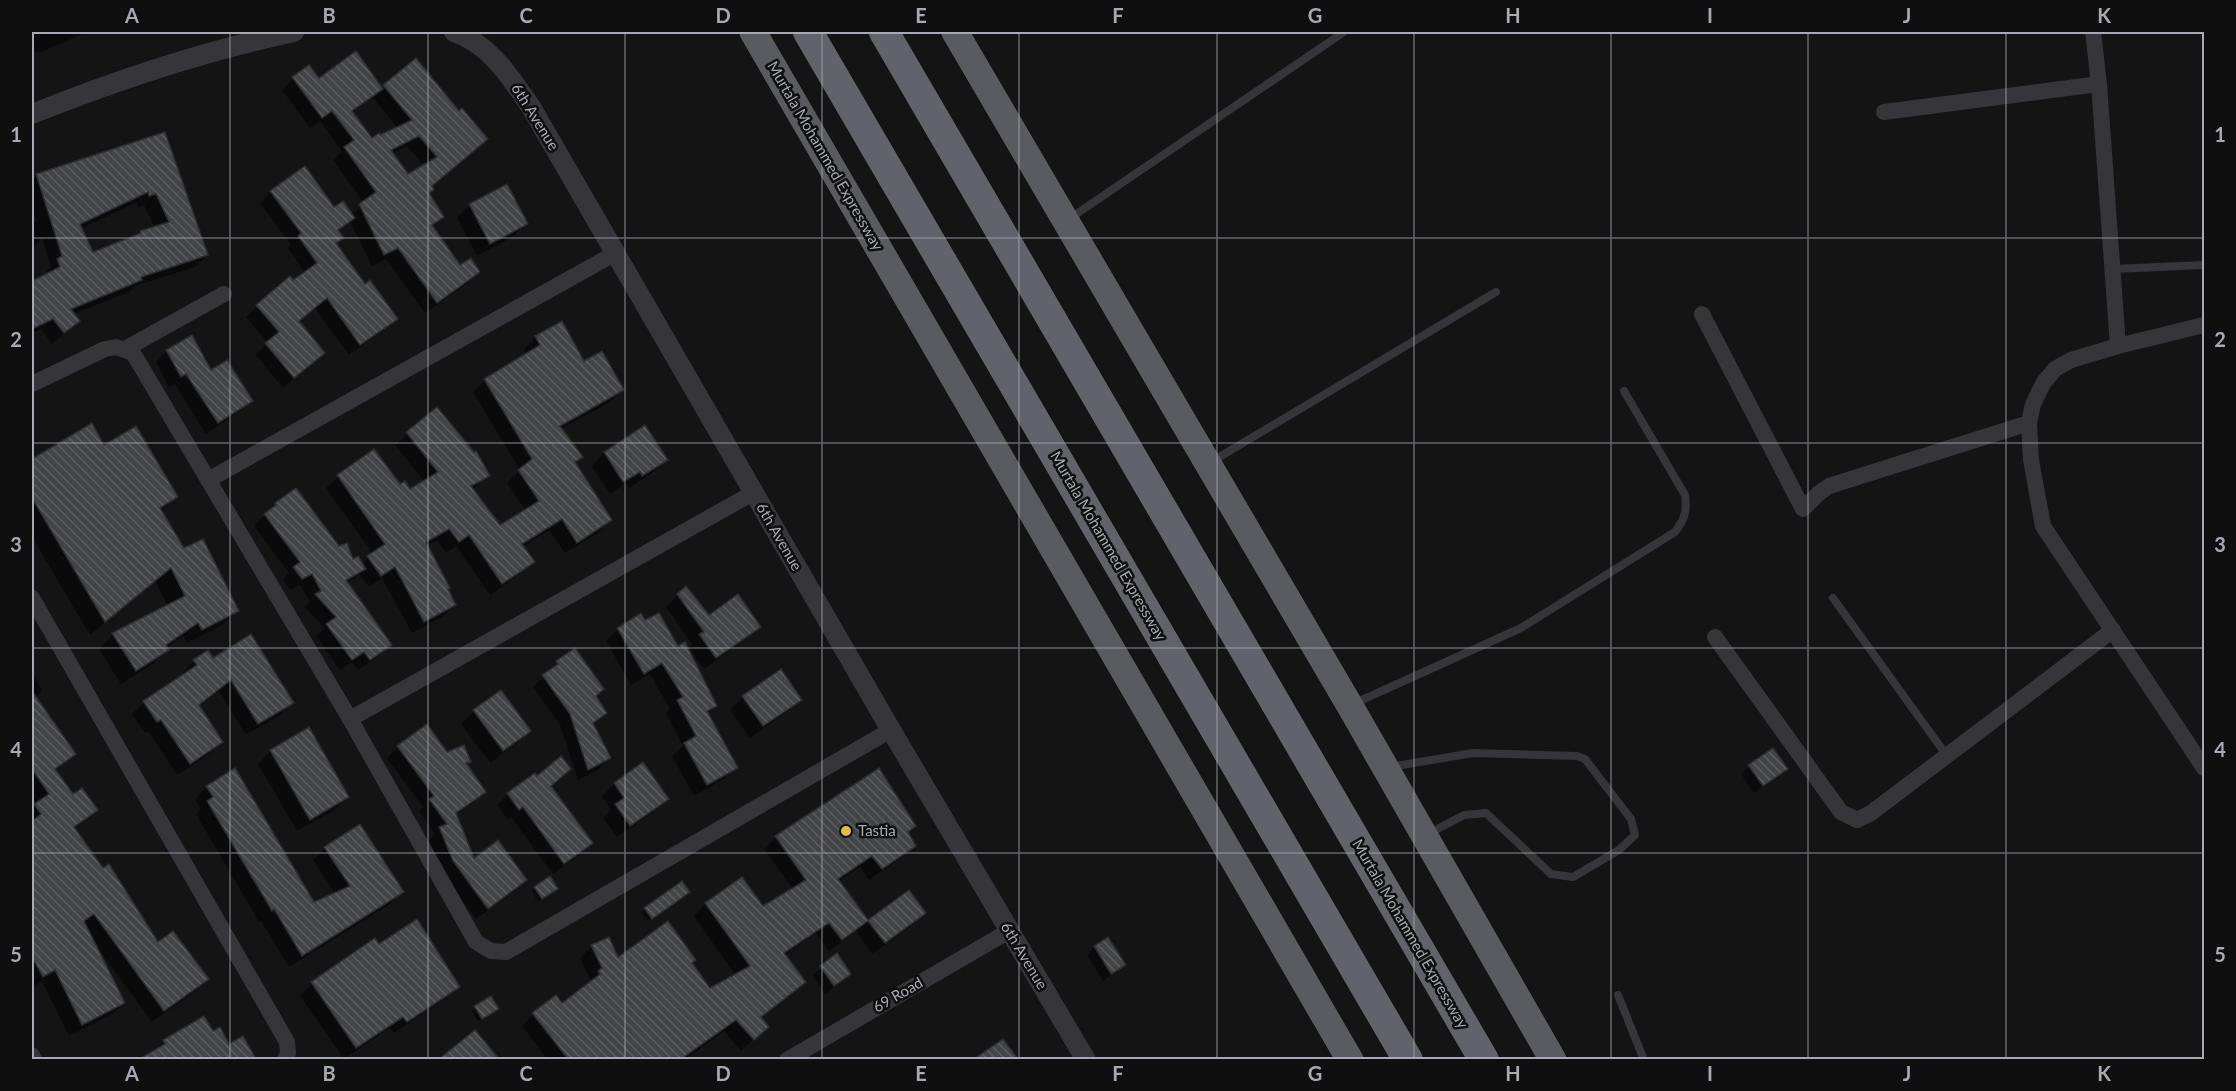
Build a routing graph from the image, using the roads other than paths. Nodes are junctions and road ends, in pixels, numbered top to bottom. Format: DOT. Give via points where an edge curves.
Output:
graph roads {
  1 [pos="294,32"];
  2 [pos="454,32"];
  3 [pos="753,32"];
  4 [pos="808,32"];
  5 [pos="884,32"];
  6 [pos="955,32"];
  7 [pos="1344,32"];
  8 [pos="2093,32"];
  9 [pos="2099,84"];
  10 [pos="1884,112"];
  11 [pos="32,114"];
  12 [pos="1066,221"];
  13 [pos="614,254"];
  14 [pos="2205,265"];
  15 [pos="2113,269"];
  16 [pos="1496,292"];
  17 [pos="224,294"];
  18 [pos="1702,314"];
  19 [pos="2205,325"];
  20 [pos="2118,346"];
  21 [pos="125,349"];
  22 [pos="32,384"];
  23 [pos="1624,391"];
  24 [pos="2029,423"];
  25 [pos="1208,464"];
  26 [pos="208,480"];
  27 [pos="753,493"];
  28 [pos="32,598"];
  29 [pos="1833,598"];
  30 [pos="2112,630"];
  31 [pos="1715,637"];
  32 [pos="1350,706"];
  33 [pos="350,719"];
  34 [pos="891,730"];
  35 [pos="1947,756"];
  36 [pos="1385,768"];
  37 [pos="2205,768"];
  38 [pos="1425,836"];
  39 [pos="1009,931"];
  40 [pos="1293,961"];
  41 [pos="1618,995"];
  42 [pos="32,1055"];
  43 [pos="34,1059"];
  44 [pos="285,1059"];
  45 [pos="787,1059"];
  46 [pos="1086,1059"];
  47 [pos="1330,1059"];
  48 [pos="1350,1059"];
  49 [pos="1408,1059"];
  50 [pos="1484,1059"];
  51 [pos="1553,1059"];
  52 [pos="1644,1059"];
  1 -- 11 [label="street" via="180,61"];
  2 -- 13 [label="street, 6th Avenue" via="500,63 531,107"];
  3 -- 40 [label="highway, Murtala Mohammed Expressway"];
  4 -- 49 [label="highway, Murtala Mohammed Expressway"];
  5 -- 50 [label="highway, Murtala Mohammed Expressway"];
  6 -- 12 [label="highway"];
  7 -- 12 [label="lane"];
  8 -- 9 [label="street"];
  9 -- 10 [label="street"];
  9 -- 15 [label="street"];
  12 -- 25 [label="highway"];
  13 -- 26 [label="street"];
  13 -- 27 [label="street, 6th Avenue"];
  14 -- 15 [label="lane"];
  15 -- 20 [label="street"];
  16 -- 25 [label="lane"];
  17 -- 21 [label="street"];
  18 -- 24 [label="street" via="1803,509 1829,486"];
  19 -- 20 [label="street"];
  20 -- 24 [label="street" via="2055,369 2032,404"];
  21 -- 22 [label="street" via="105,349"];
  21 -- 26 [label="street" via="141,364"];
  23 -- 32 [label="lane" via="1685,495 1687,510 1675,532 1521,628"];
  24 -- 30 [label="street" via="2031,460 2043,526"];
  25 -- 32 [label="highway"];
  26 -- 33 [label="street"];
  27 -- 33 [label="street"];
  27 -- 34 [label="street, 6th Avenue"];
  28 -- 44 [label="street" via="287,1042"];
  29 -- 35 [label="lane"];
  30 -- 35 [label="street"];
  30 -- 37 [label="street"];
  31 -- 35 [label="street" via="1841,812 1857,820 1871,813"];
  32 -- 36 [label="highway"];
  33 -- 34 [label="street" via="476,942 491,951 506,952"];
  34 -- 39 [label="street, 6th Avenue"];
  36 -- 38 [label="highway"];
  36 -- 38 [label="lane" via="1473,753 1577,756 1585,759 1631,819 1635,835 1619,850 1573,877 1551,874 1486,813 1464,815"];
  38 -- 51 [label="highway"];
  39 -- 45 [label="street, 69 Road"];
  39 -- 46 [label="street, 6th Avenue"];
  40 -- 47 [label="highway" via="1313,1026"];
  40 -- 48 [label="highway, Murtala Mohammed Expressway"];
  41 -- 52 [label="lane"];
  42 -- 43 [label="street"];
}
